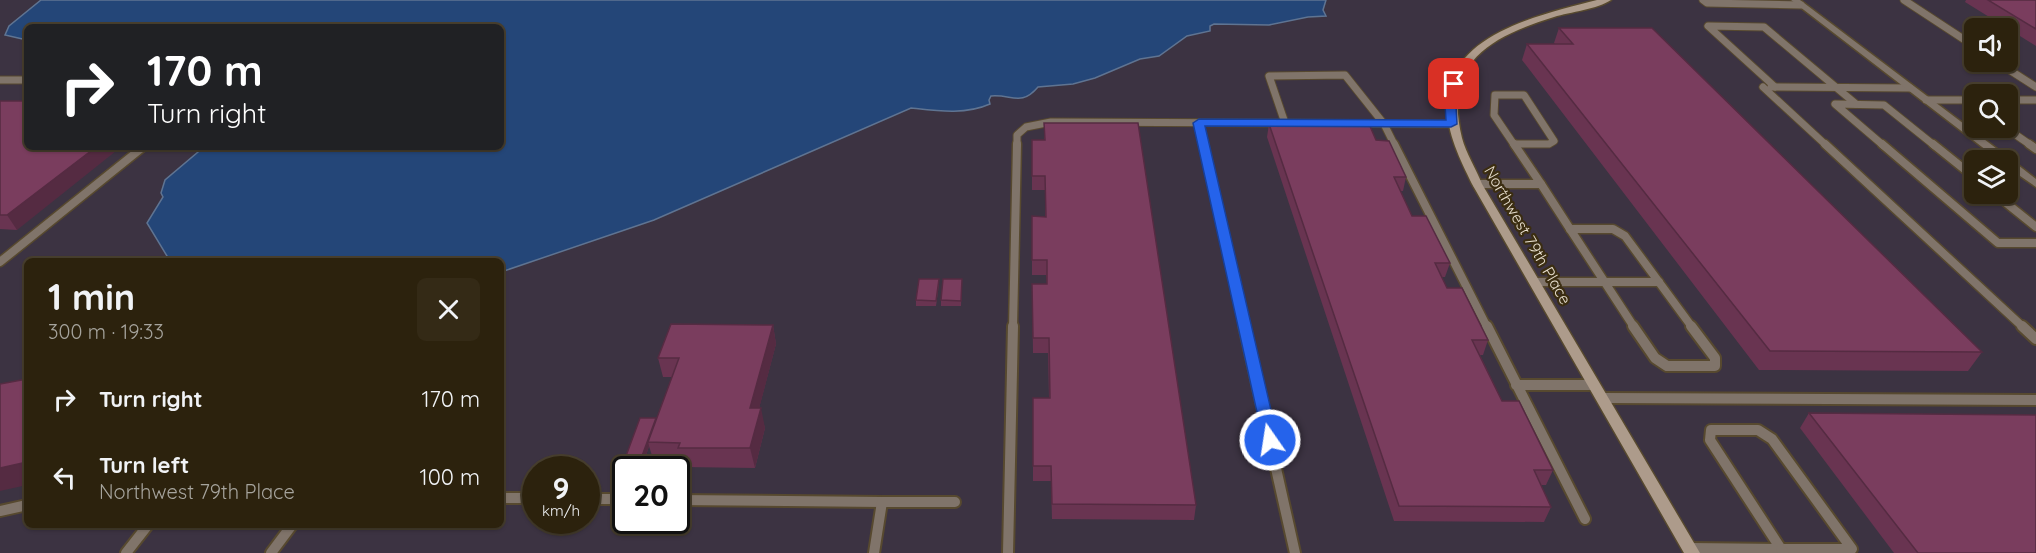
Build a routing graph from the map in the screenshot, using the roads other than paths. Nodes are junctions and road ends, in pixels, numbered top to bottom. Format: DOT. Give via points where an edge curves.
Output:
graph roads {
  1 [pos="1606,0"];
  2 [pos="1703,0"];
  3 [pos="1904,0"];
  4 [pos="1760,2"];
  5 [pos="1798,2"];
  6 [pos="1964,39"];
  7 [pos="2013,72"];
  8 [pos="0,80"];
  9 [pos="24,80"];
  10 [pos="1775,87"];
  11 [pos="1835,87"];
  12 [pos="2036,87"];
  13 [pos="1910,88"];
  14 [pos="1926,100"];
  15 [pos="1964,100"];
  16 [pos="2018,100"];
  17 [pos="2036,100"];
  18 [pos="1856,104"];
  19 [pos="1199,123"];
  20 [pos="1286,123"];
  21 [pos="1384,124"];
  22 [pos="1451,124"];
  23 [pos="2018,136"];
  24 [pos="1514,144"];
  25 [pos="2036,149"];
  26 [pos="139,150"];
  27 [pos="1992,150"];
  28 [pos="1964,169"];
  29 [pos="2018,170"];
  30 [pos="1477,184"];
  31 [pos="1541,184"];
  32 [pos="2036,184"];
  33 [pos="2008,204"];
  34 [pos="2036,226"];
  35 [pos="1569,229"];
  36 [pos="2036,243"];
  37 [pos="0,262"];
  38 [pos="1534,282"];
  39 [pos="1604,282"];
  40 [pos="1659,282"];
  41 [pos="2036,339"];
  42 [pos="1516,385"];
  43 [pos="1594,385"];
  44 [pos="1602,398"];
  45 [pos="2036,400"];
  46 [pos="504,498"];
  47 [pos="522,498"];
  48 [pos="690,500"];
  49 [pos="882,502"];
  50 [pos="955,502"];
  51 [pos="24,506"];
  52 [pos="0,511"];
  53 [pos="1585,519"];
  54 [pos="146,528"];
  55 [pos="290,528"];
  56 [pos="1691,551"];
  57 [pos="1782,551"];
  58 [pos="1853,551"];
  59 [pos="126,553"];
  60 [pos="271,553"];
  61 [pos="874,553"];
  62 [pos="1008,553"];
  63 [pos="1295,553"];
  1 -- 22 [label="main road, Northwest 79th Place" via="1537,19 1484,45 1465,64 1454,84"];
  2 -- 4 [label="lane"];
  3 -- 6 [label="lane"];
  4 -- 5 [label="lane"];
  5 -- 13 [label="street"];
  7 -- 12 [label="lane"];
  8 -- 9 [label="lane"];
  10 -- 11 [label="lane"];
  10 -- 11 [label="lane" via="1708,26 1764,27"];
  10 -- 41 [label="lane" via="1763,87"];
  11 -- 13 [label="lane"];
  11 -- 18 [label="lane"];
  13 -- 14 [label="street"];
  14 -- 15 [label="lane"];
  14 -- 27 [label="street"];
  16 -- 17 [label="lane"];
  18 -- 28 [label="lane" via="1884,105"];
  18 -- 36 [label="lane" via="1836,104 1998,243"];
  19 -- 20 [label="lane"];
  19 -- 62 [label="lane" via="1051,122 1026,127 1017,135"];
  19 -- 63 [label="lane"];
  20 -- 21 [label="lane"];
  20 -- 21 [label="lane" via="1269,76 1345,75"];
  21 -- 22 [label="lane"];
  21 -- 42 [label="lane"];
  22 -- 30 [label="main road, Northwest 79th Place"];
  23 -- 25 [label="lane"];
  24 -- 24 [label="lane" via="1494,115 1495,95 1524,95 1554,141"];
  24 -- 31 [label="lane"];
  26 -- 37 [label="lane"];
  29 -- 32 [label="street"];
  30 -- 31 [label="lane"];
  30 -- 38 [label="main road, Northwest 79th Place"];
  31 -- 35 [label="lane"];
  33 -- 34 [label="lane"];
  35 -- 39 [label="lane"];
  35 -- 40 [label="lane" via="1612,229 1625,236"];
  38 -- 39 [label="lane"];
  38 -- 43 [label="main road, Northwest 79th Place"];
  39 -- 40 [label="lane"];
  39 -- 40 [label="lane" via="1654,358 1667,366 1714,366 1715,358"];
  42 -- 43 [label="lane"];
  42 -- 53 [label="lane"];
  43 -- 44 [label="main road, Northwest 79th Place"];
  44 -- 45 [label="lane"];
  44 -- 56 [label="main road, Northwest 79th Place"];
  46 -- 47 [label="lane"];
  48 -- 49 [label="lane"];
  49 -- 50 [label="lane"];
  49 -- 61 [label="lane"];
  51 -- 52 [label="lane"];
  54 -- 59 [label="lane"];
  55 -- 60 [label="lane"];
  56 -- 57 [label="lane"];
  57 -- 58 [label="lane"];
  57 -- 58 [label="lane" via="1710,440 1711,430 1758,430 1772,439"];
}
